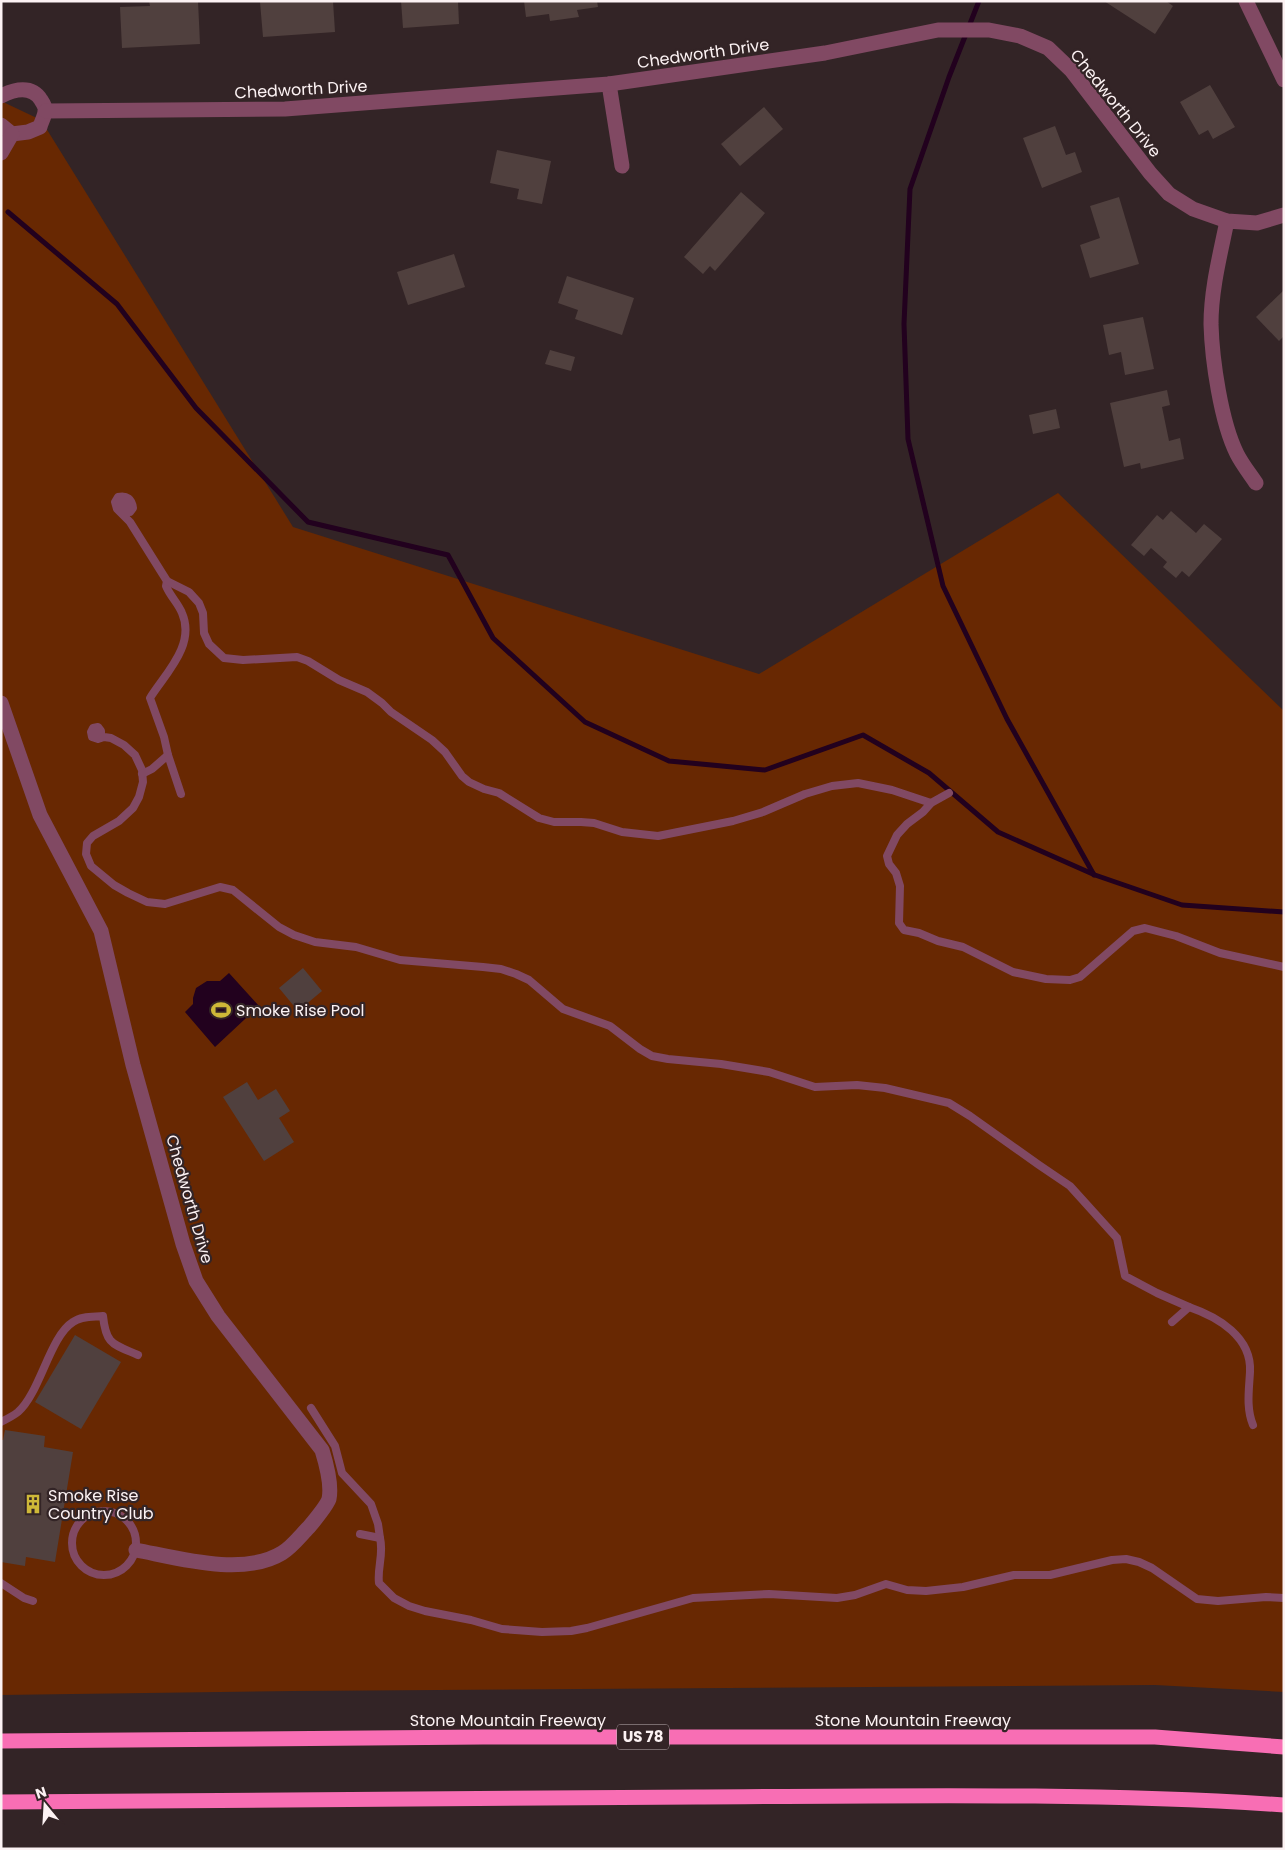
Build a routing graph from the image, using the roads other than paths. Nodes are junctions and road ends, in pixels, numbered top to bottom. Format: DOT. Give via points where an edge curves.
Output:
graph roads {
  1 [pos="1246,1"];
  2 [pos="1284,80"];
  3 [pos="609,84"];
  4 [pos="1,96"];
  5 [pos="46,111"];
  6 [pos="6,130"];
  7 [pos="1,153"];
  8 [pos="622,166"];
  9 [pos="1284,215"];
  10 [pos="1227,221"];
  11 [pos="1256,483"];
  12 [pos="124,505"];
  13 [pos="167,581"];
  14 [pos="1,703"];
  15 [pos="97,732"];
  16 [pos="168,755"];
  17 [pos="142,774"];
  18 [pos="949,793"];
  19 [pos="181,794"];
  20 [pos="931,803"];
  21 [pos="1284,967"];
  22 [pos="1189,1307"];
  23 [pos="1172,1322"];
  24 [pos="138,1356"];
  25 [pos="311,1408"];
  26 [pos="1,1422"];
  27 [pos="1253,1425"];
  28 [pos="360,1534"];
  29 [pos="380,1538"];
  30 [pos="136,1550"];
  31 [pos="1,1584"];
  32 [pos="1284,1598"];
  33 [pos="33,1601"];
  34 [pos="1,1741"];
  35 [pos="1284,1746"];
  36 [pos="1,1802"];
  37 [pos="1284,1805"];
  1 -- 2 [label="street"];
  3 -- 5 [label="street, Chedworth Drive" via="285,109"];
  3 -- 8 [label="street"];
  3 -- 10 [label="street, Chedworth Drive" via="825,53 938,30 989,30 1020,36 1048,48 1071,70 1169,194 1193,209"];
  4 -- 5 [label="street" via="10,91 31,90 39,96"];
  5 -- 6 [label="street" via="40,127 28,132"];
  6 -- 7 [label="street"];
  9 -- 10 [label="street, Chedworth Drive" via="1257,223"];
  10 -- 11 [label="street" via="1211,323 1215,366 1223,412 1237,454"];
  12 -- 13 [label="lane" via="127,509 130,505 127,500 120,501 124,512 133,508 128,498 118,497 115,502 117,509 130,522"];
  13 -- 16 [label="lane" via="169,594 183,614 186,631 173,665 150,698"];
  13 -- 20 [label="lane" via="189,592 199,603 208,644 224,658 297,658 308,661 382,703 445,752 469,782 499,793 539,818 554,822 594,823 622,832 658,836 733,821 832,786 858,783"];
  14 -- 30 [label="street, Chedworth Drive" via="40,815 101,931 138,1080 196,1280 218,1316 322,1450 328,1468 328,1499 312,1523 283,1553 264,1562 231,1565"];
  15 -- 17 [label="lane" via="95,735 101,735 98,727 93,728 92,737 111,738 135,755"];
  16 -- 17 [label="lane"];
  16 -- 19 [label="lane"];
  17 -- 22 [label="lane" via="140,797 133,808 87,843 86,854 91,866 128,894 147,902 165,904 220,887 233,890 279,927 308,940 356,947 400,960 501,969 516,974 529,980 563,1009 610,1026 652,1056 769,1072 815,1087 858,1085 885,1088 949,1103 1070,1186 1117,1238 1125,1276"];
  18 -- 20 [label="lane"];
  20 -- 21 [label="lane" via="896,835 887,856 900,886 899,923 904,930 963,947 1013,972 1046,979 1080,977 1133,930 1145,928 1176,936 1220,954"];
  22 -- 23 [label="lane"];
  22 -- 27 [label="lane" via="1230,1328 1247,1351 1250,1369 1248,1413"];
  24 -- 26 [label="lane" via="118,1347 105,1334 103,1316 72,1322 61,1335 19,1411"];
  25 -- 29 [label="lane" via="335,1446 342,1473 371,1504"];
  28 -- 29 [label="lane"];
  29 -- 32 [label="lane" via="379,1584 394,1598 425,1612 516,1632 571,1632 693,1598 769,1594 837,1598 886,1584 926,1591 962,1587 1014,1575 1050,1574 1126,1559 1152,1568 1197,1599"];
  30 -- 30 [label="lane" via="137,1540 130,1522 107,1510 96,1511 81,1520 72,1543 76,1560 84,1568 100,1575 118,1572 127,1566"];
  31 -- 33 [label="lane"];
  34 -- 35 [label="highway, Stone Mountain Freeway / US 78" via="483,1737 1155,1738"];
  36 -- 37 [label="highway" via="840,1796 1067,1797"];
}
